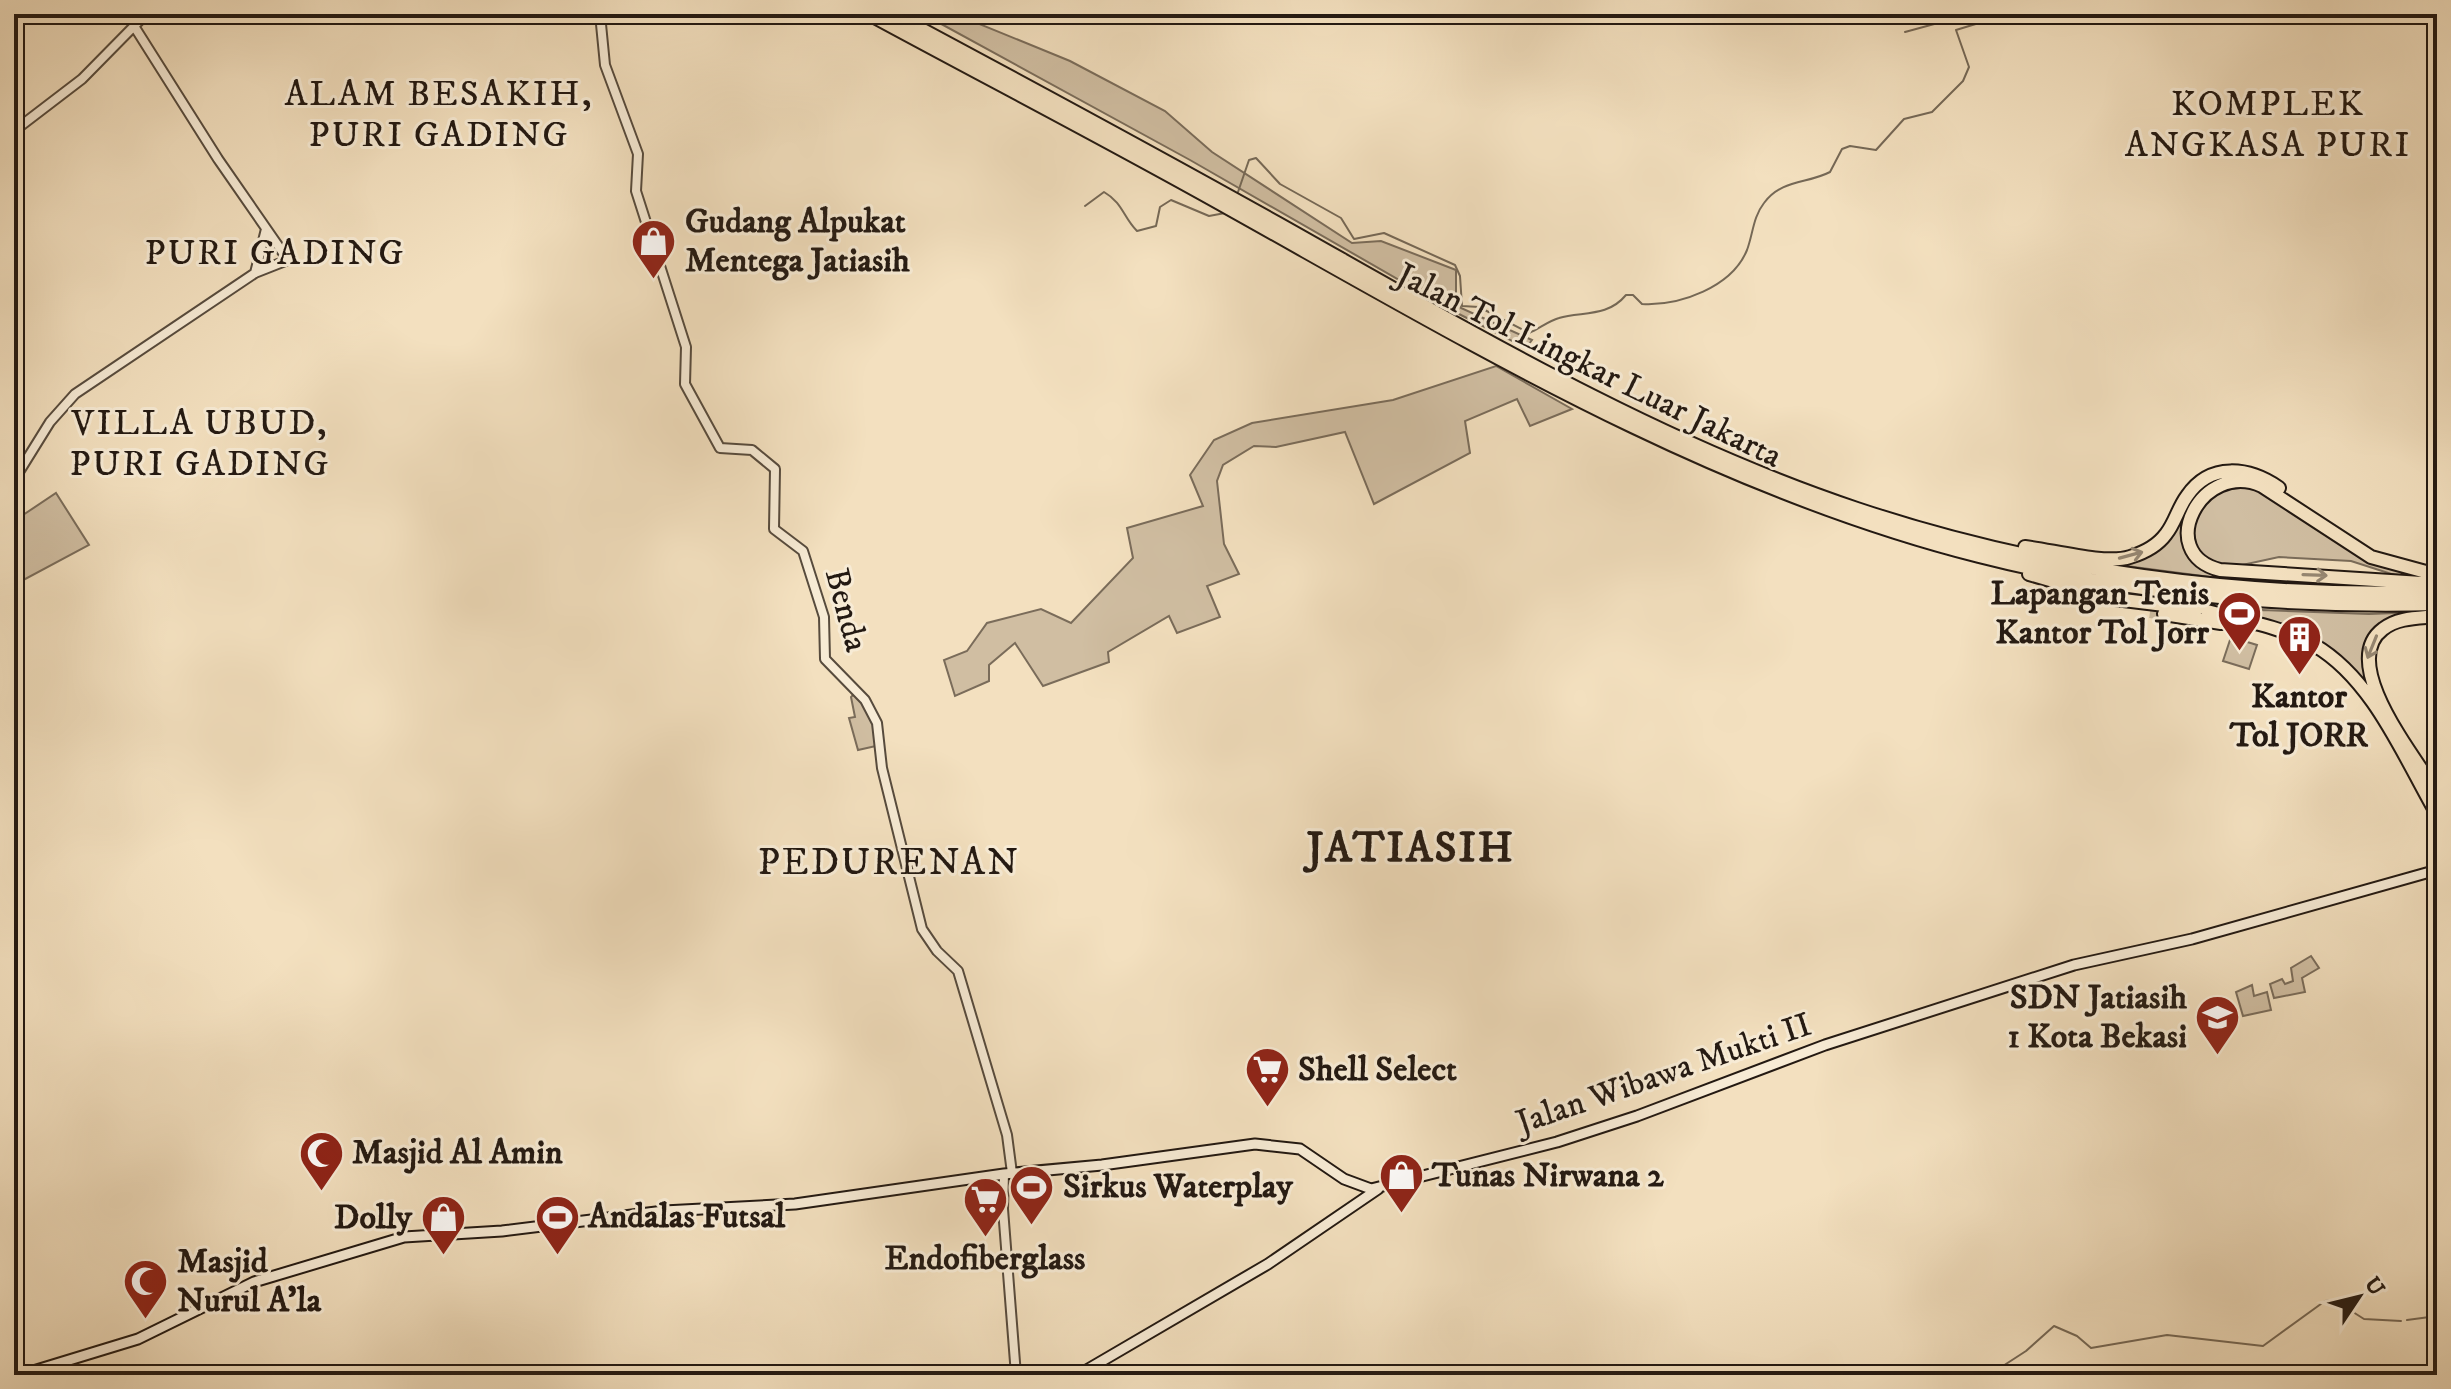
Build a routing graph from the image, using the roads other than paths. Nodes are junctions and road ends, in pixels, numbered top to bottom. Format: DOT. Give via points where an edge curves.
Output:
graph roads {
  1 [pos="146,14"];
  2 [pos="600,14"];
  3 [pos="869,14"];
  4 [pos="893,14"];
  5 [pos="134,26"];
  6 [pos="14,131"];
  7 [pos="266,229"];
  8 [pos="255,273"];
  9 [pos="14,480"];
  10 [pos="1970,541"];
  11 [pos="1981,557"];
  12 [pos="2437,572"];
  13 [pos="2437,584"];
  14 [pos="2437,592"];
  15 [pos="2115,599"];
  16 [pos="2437,604"];
  17 [pos="2437,616"];
  18 [pos="2245,620"];
  19 [pos="2437,793"];
  20 [pos="2437,814"];
  21 [pos="2437,870"];
  22 [pos="1008,1174"];
  23 [pos="1382,1187"];
  24 [pos="20,1375"];
  25 [pos="1016,1375"];
  26 [pos="1078,1375"];
  1 -- 5 [label="street"];
  2 -- 22 [label="street, Benda" via="605,65 638,154 636,191 686,347 689,396 720,448 752,450 775,469 774,529 803,551 824,617 825,659 871,708 922,929 958,971 1007,1135"];
  3 -- 11 [label="highway, Jalan Tol Lingkar Luar Jakarta" via="1415,314 1643,432 1780,492"];
  4 -- 10 [label="highway, Jalan Tol Lingkar Luar Jakarta" via="1445,318 1648,422 1783,482"];
  5 -- 6 [label="street" via="82,79"];
  5 -- 7 [label="street"];
  7 -- 8 [label="street"];
  7 -- 8 [label="street" via="288,260"];
  8 -- 9 [label="street" via="75,394 44,430"];
  10 -- 12 [label="highway, one-way" via="2127,558 2165,536 2199,483 2233,470 2265,478 2362,545"];
  10 -- 14 [label="highway, Jalan Tol Lingkar Luar Jakarta" via="2120,572 2257,589"];
  11 -- 15 [label="highway"];
  11 -- 16 [label="highway, Jalan Tol Lingkar Luar Jakarta" via="2077,577 2224,597 2356,606"];
  12 -- 13 [label="highway, one-way" via="2371,557 2250,482 2218,486 2199,503 2189,523 2192,552 2220,570"];
  15 -- 18 [label="highway"];
  15 -- 18 [label="highway" via="2157,613 2221,623"];
  17 -- 19 [label="highway, one-way" via="2384,628 2372,642 2367,660 2377,695"];
  18 -- 20 [label="highway" via="2306,642 2345,669"];
  21 -- 23 [label="main road, Jalan Wibawa Mukti II" via="2192,939 2074,965 1825,1045 1557,1142"];
  22 -- 23 [label="main road" via="1283,1144 1307,1152 1361,1187"];
  22 -- 24 [label="main road" via="795,1204 404,1237 254,1282 138,1339"];
  22 -- 25 [label="street" via="1003,1209"];
  23 -- 26 [label="main road" via="1268,1264"];
}
